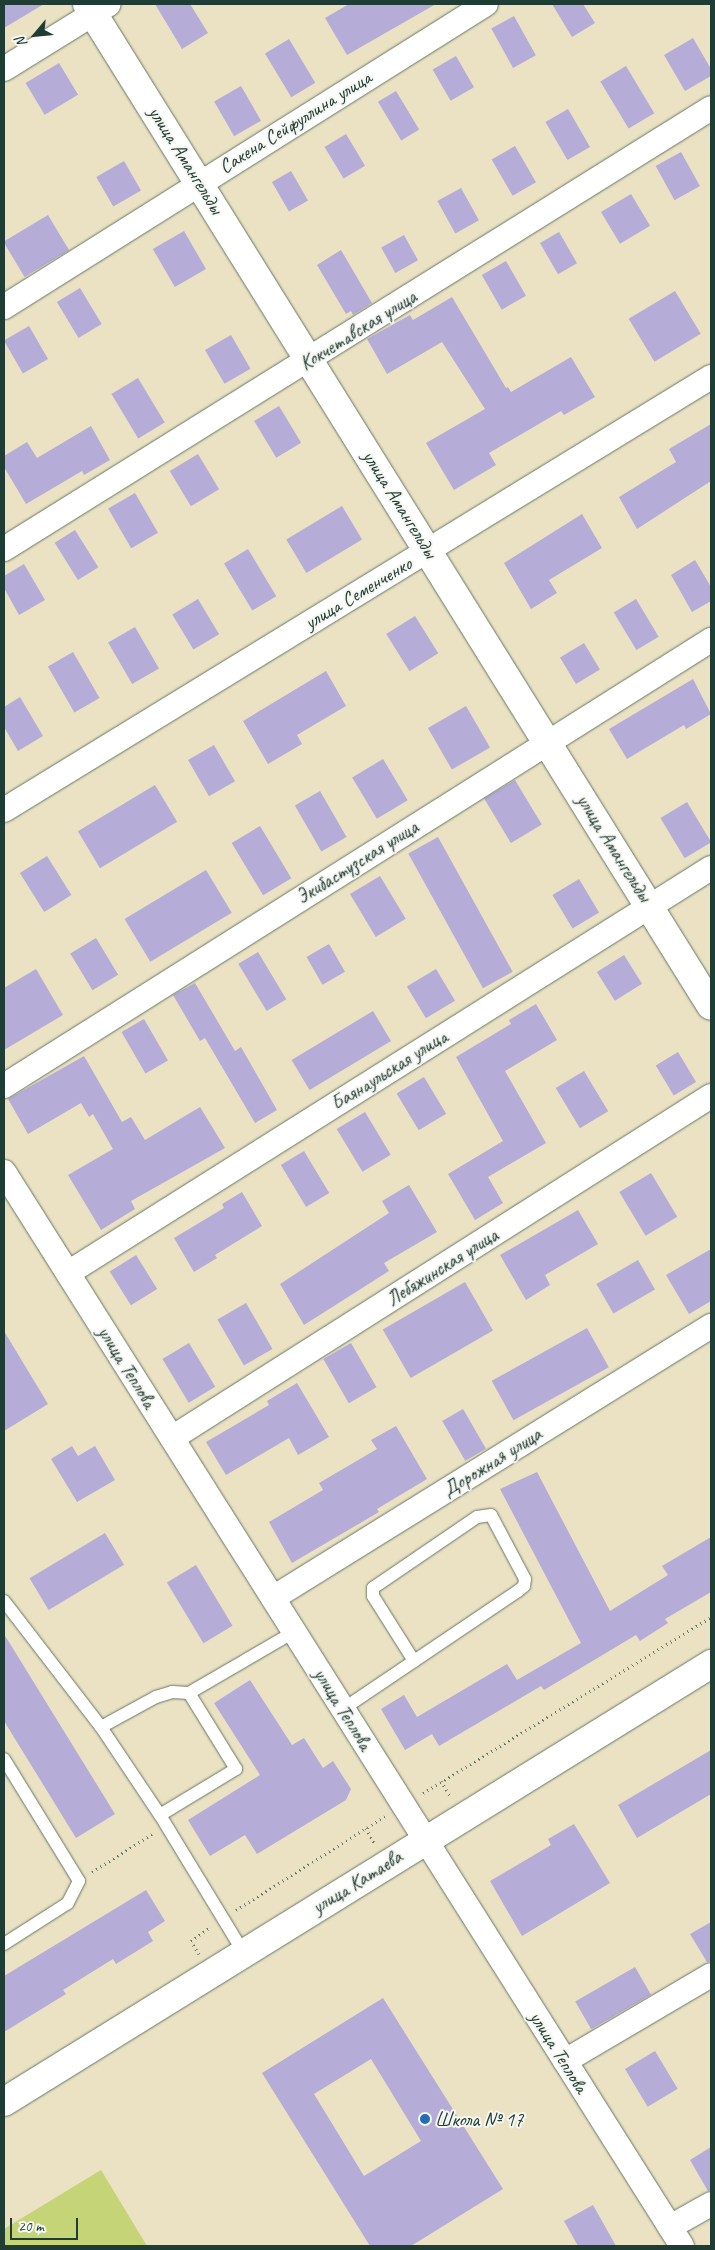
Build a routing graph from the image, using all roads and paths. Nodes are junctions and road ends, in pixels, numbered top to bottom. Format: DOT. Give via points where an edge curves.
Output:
graph roads {
  1 [pos="486,4"];
  2 [pos="96,7"];
  3 [pos="4,69"];
  4 [pos="711,108"];
  5 [pos="200,181"];
  6 [pos="4,307"];
  7 [pos="311,360"];
  8 [pos="711,376"];
  9 [pos="4,549"];
  10 [pos="429,550"];
  11 [pos="711,640"];
  12 [pos="547,741"];
  13 [pos="4,810"];
  14 [pos="711,868"];
  15 [pos="649,906"];
  16 [pos="711,1006"];
  17 [pos="4,1086"];
  18 [pos="711,1096"];
  19 [pos="4,1172"];
  20 [pos="68,1273"];
  21 [pos="711,1326"];
  22 [pos="172,1438"];
  23 [pos="273,1598"];
  24 [pos="4,1601"];
  25 [pos="711,1617"];
  26 [pos="294,1632"];
  27 [pos="414,1661"];
  28 [pos="711,1664"];
  29 [pos="188,1693"];
  30 [pos="343,1709"];
  31 [pos="101,1727"];
  32 [pos="4,1759"];
  33 [pos="403,1805"];
  34 [pos="164,1820"];
  35 [pos="426,1840"];
  36 [pos="79,1881"];
  37 [pos="223,1918"];
  38 [pos="4,1944"];
  39 [pos="244,1952"];
  40 [pos="212,1973"];
  41 [pos="711,1975"];
  42 [pos="565,2061"];
  43 [pos="4,2102"];
  44 [pos="711,2204"];
  45 [pos="676,2237"];
  1 -- 5 [label="street, Сакена Сейфуллина улица"];
  2 -- 3 [label="street"];
  2 -- 5 [label="main road, улица Амангельды"];
  4 -- 7 [label="street, Кокчетавская улица"];
  5 -- 6 [label="street, Сакена Сейфуллина улица"];
  5 -- 7 [label="main road, улица Амангельды"];
  7 -- 9 [label="street, Кокчетавская улица"];
  7 -- 10 [label="main road, улица Амангельды"];
  8 -- 10 [label="street, улица Семенченко"];
  10 -- 12 [label="main road, улица Амангельды"];
  10 -- 13 [label="street, улица Семенченко"];
  11 -- 12 [label="street, Экибастузская улица"];
  12 -- 15 [label="main road, улица Амангельды"];
  12 -- 17 [label="street, Экибастузская улица"];
  14 -- 15 [label="street, Баянаульская улица"];
  15 -- 16 [label="main road, улица Амангельды"];
  15 -- 20 [label="street, Баянаульская улица"];
  18 -- 22 [label="street, Лебяжинская улица"];
  19 -- 20 [label="street, улица Теплова"];
  20 -- 22 [label="street, улица Теплова"];
  21 -- 23 [label="street, Дорожная улица"];
  22 -- 23 [label="street, улица Теплова"];
  23 -- 26 [label="street, улица Теплова"];
  24 -- 31 [label="lane"];
  25 -- 33 [label="path"];
  26 -- 29 [label="lane"];
  26 -- 30 [label="street, улица Теплова"];
  27 -- 27 [label="lane" via="373,1596 373,1588 477,1517 490,1515 526,1579 524,1586"];
  27 -- 30 [label="lane"];
  28 -- 35 [label="main road, улица Катаева"];
  29 -- 31 [label="lane" via="172,1692 156,1697"];
  29 -- 34 [label="lane" via="236,1769"];
  30 -- 33 [label="street, улица Теплова"];
  31 -- 34 [label="lane"];
  32 -- 36 [label="lane"];
  33 -- 35 [label="street, улица Теплова"];
  33 -- 37 [label="path"];
  34 -- 36 [label="path"];
  34 -- 37 [label="lane"];
  35 -- 39 [label="main road, улица Катаева"];
  35 -- 42 [label="street, улица Теплова"];
  36 -- 38 [label="lane" via="68,1903"];
  37 -- 39 [label="lane"];
  37 -- 40 [label="path" via="191,1941"];
  39 -- 40 [label="main road, улица Катаева"];
  40 -- 43 [label="main road, улица Катаева"];
  41 -- 42 [label="street"];
  42 -- 45 [label="street, улица Теплова"];
  44 -- 45 [label="street"];
}
